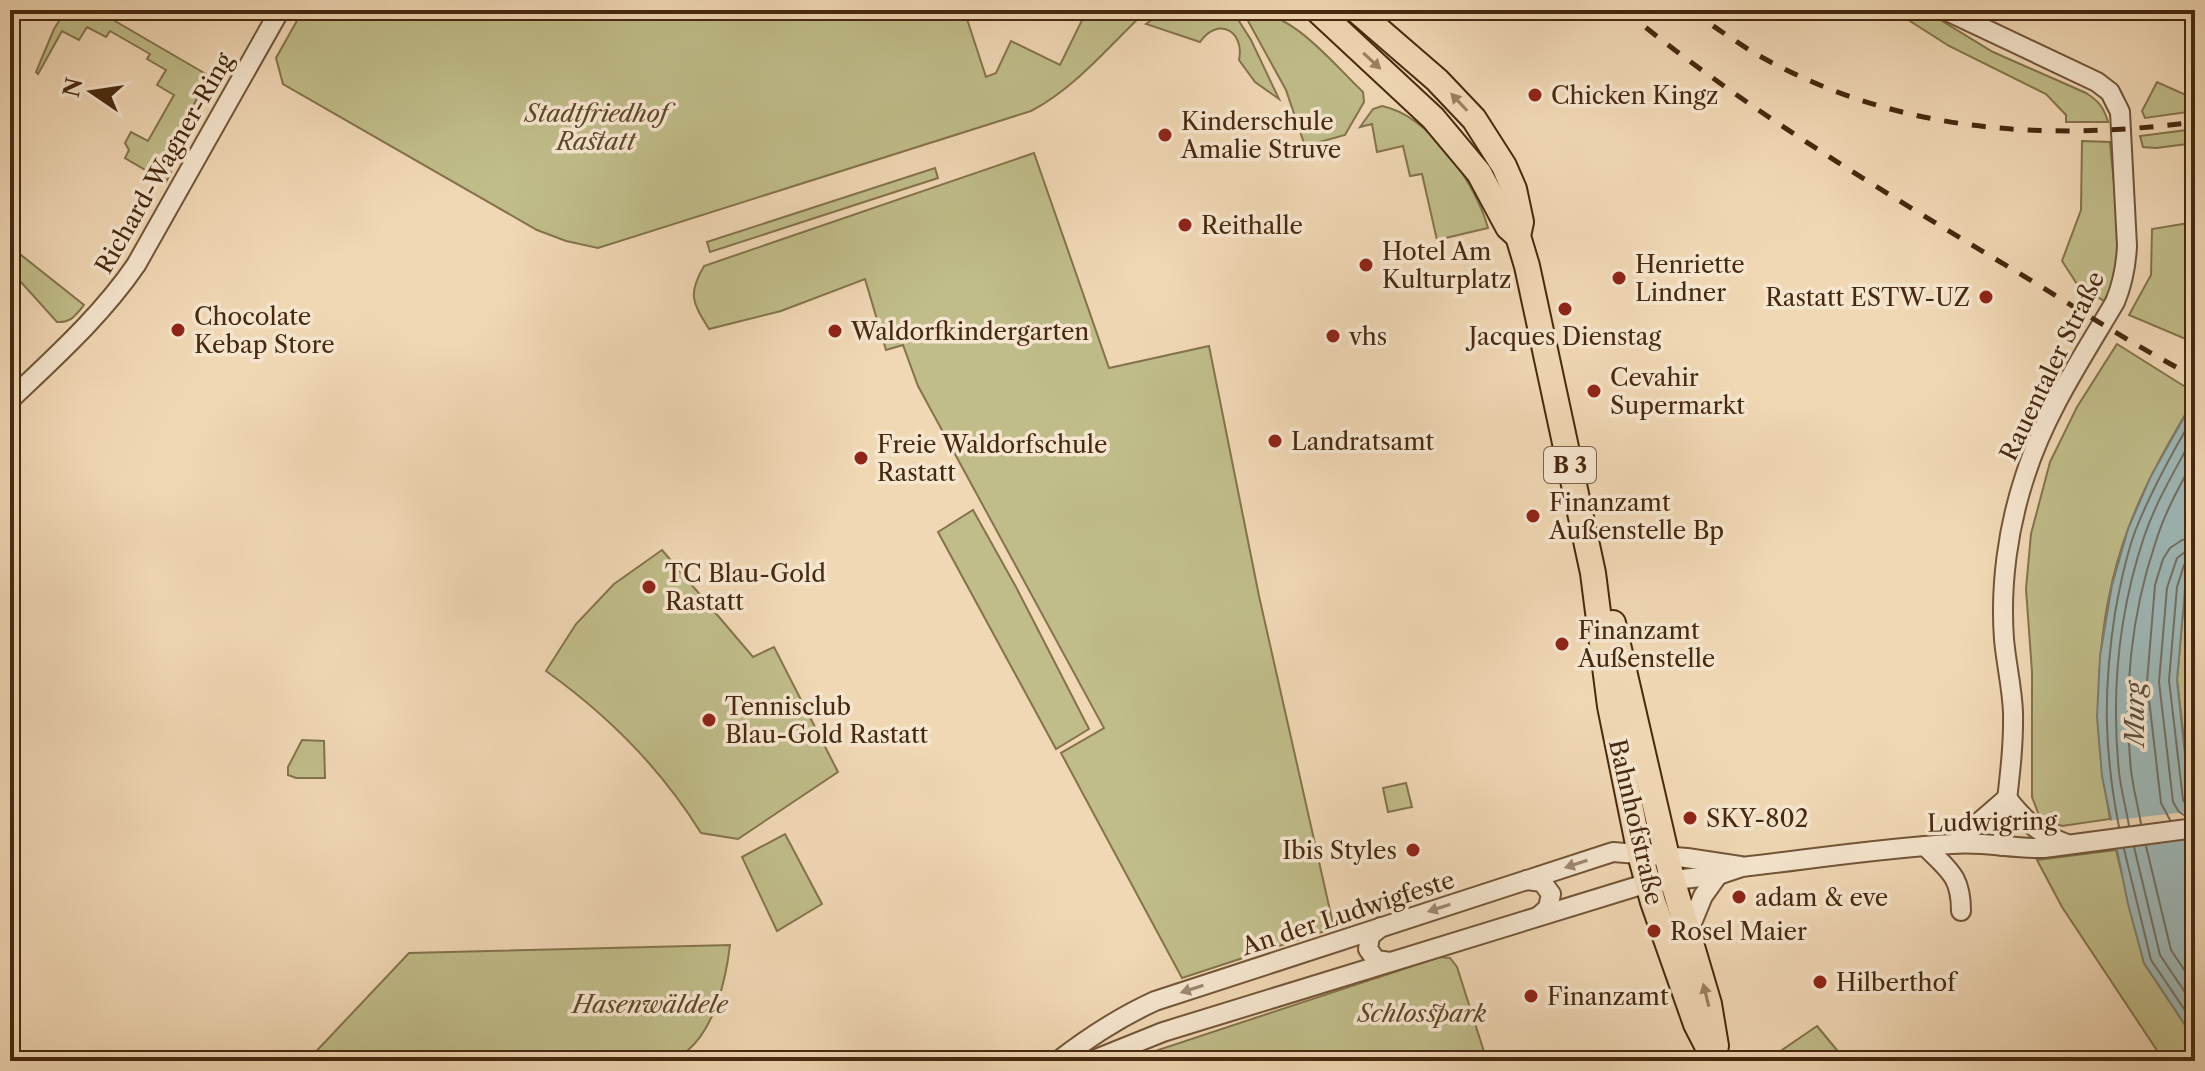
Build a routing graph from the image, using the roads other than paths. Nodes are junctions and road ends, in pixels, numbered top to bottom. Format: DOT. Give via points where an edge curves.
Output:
graph roads {
  1 [pos="280,10"];
  2 [pos="1317,10"];
  3 [pos="1356,10"];
  4 [pos="1945,10"];
  5 [pos="1518,236"];
  6 [pos="10,400"];
  7 [pos="1593,573"];
  8 [pos="2007,798"];
  9 [pos="2195,828"];
  10 [pos="2044,841"];
  11 [pos="1955,843"];
  12 [pos="1925,846"];
  13 [pos="2002,846"];
  14 [pos="1640,854"];
  15 [pos="1670,867"];
  16 [pos="1742,867"];
  17 [pos="1718,875"];
  18 [pos="1527,880"];
  19 [pos="1648,883"];
  20 [pos="1961,911"];
  21 [pos="1537,917"];
  22 [pos="1381,927"];
  23 [pos="1689,930"];
  24 [pos="1390,962"];
  25 [pos="1058,1061"];
  26 [pos="1091,1061"];
  27 [pos="1716,1061"];
  1 -- 6 [label="street, Richard-Wagner-Ring" via="117,292"];
  2 -- 5 [label="main road, Bahnhofstraße / B 3, one-way" via="1433,118 1479,173"];
  5 -- 3 [label="main road, Bahnhofstraße / B 3, one-way" via="1521,222 1514,189 1474,119"];
  4 -- 8 [label="street, Rauentaler Straße" via="2097,82 2110,92 2120,112 2127,246 2121,288 2037,443 2009,545 2003,611 2013,708"];
  5 -- 7 [label="main road, Bahnhofstraße / B 3"];
  7 -- 14 [label="main road, Bahnhofstraße / B 3" via="1610,706"];
  7 -- 15 [label="main road, Bahnhofstraße / B 3" via="1613,624"];
  8 -- 10 [label="street"];
  8 -- 11 [label="street"];
  8 -- 13 [label="street, Rauentaler Straße"];
  9 -- 10 [label="street, Ludwigring" via="2070,845"];
  10 -- 13 [label="street, Ludwigring"];
  11 -- 12 [label="street, Ludwigring"];
  11 -- 13 [label="street, Ludwigring"];
  12 -- 16 [label="street, Ludwigring"];
  12 -- 20 [label="street" via="1956,880"];
  14 -- 15 [label="street, An der Ludwigfeste"];
  14 -- 18 [label="street, An der Ludwigfeste, one-way" via="1613,852"];
  14 -- 19 [label="main road, Bahnhofstraße / B 3"];
  15 -- 16 [label="street, Ludwigring"];
  15 -- 17 [label="street, Ludwigring"];
  15 -- 19 [label="street, Ludwigring"];
  15 -- 23 [label="main road, Bahnhofstraße / B 3"];
  16 -- 17 [label="street, Ludwigring"];
  17 -- 23 [label="street"];
  18 -- 21 [label="street" via="1542,882 1551,894 1548,908"];
  18 -- 22 [label="street, An der Ludwigfeste, one-way"];
  19 -- 21 [label="street"];
  19 -- 27 [label="main road, Bahnhofstraße / B 3" via="1696,1024"];
  21 -- 24 [label="street"];
  22 -- 24 [label="street" via="1370,936 1368,949 1376,960"];
  22 -- 25 [label="street, An der Ludwigfeste, one-way" via="1155,1001"];
  27 -- 23 [label="main road, Bahnhofstraße / B 3, one-way" via="1709,1004"];
  24 -- 26 [label="street" via="1163,1032"];
}
